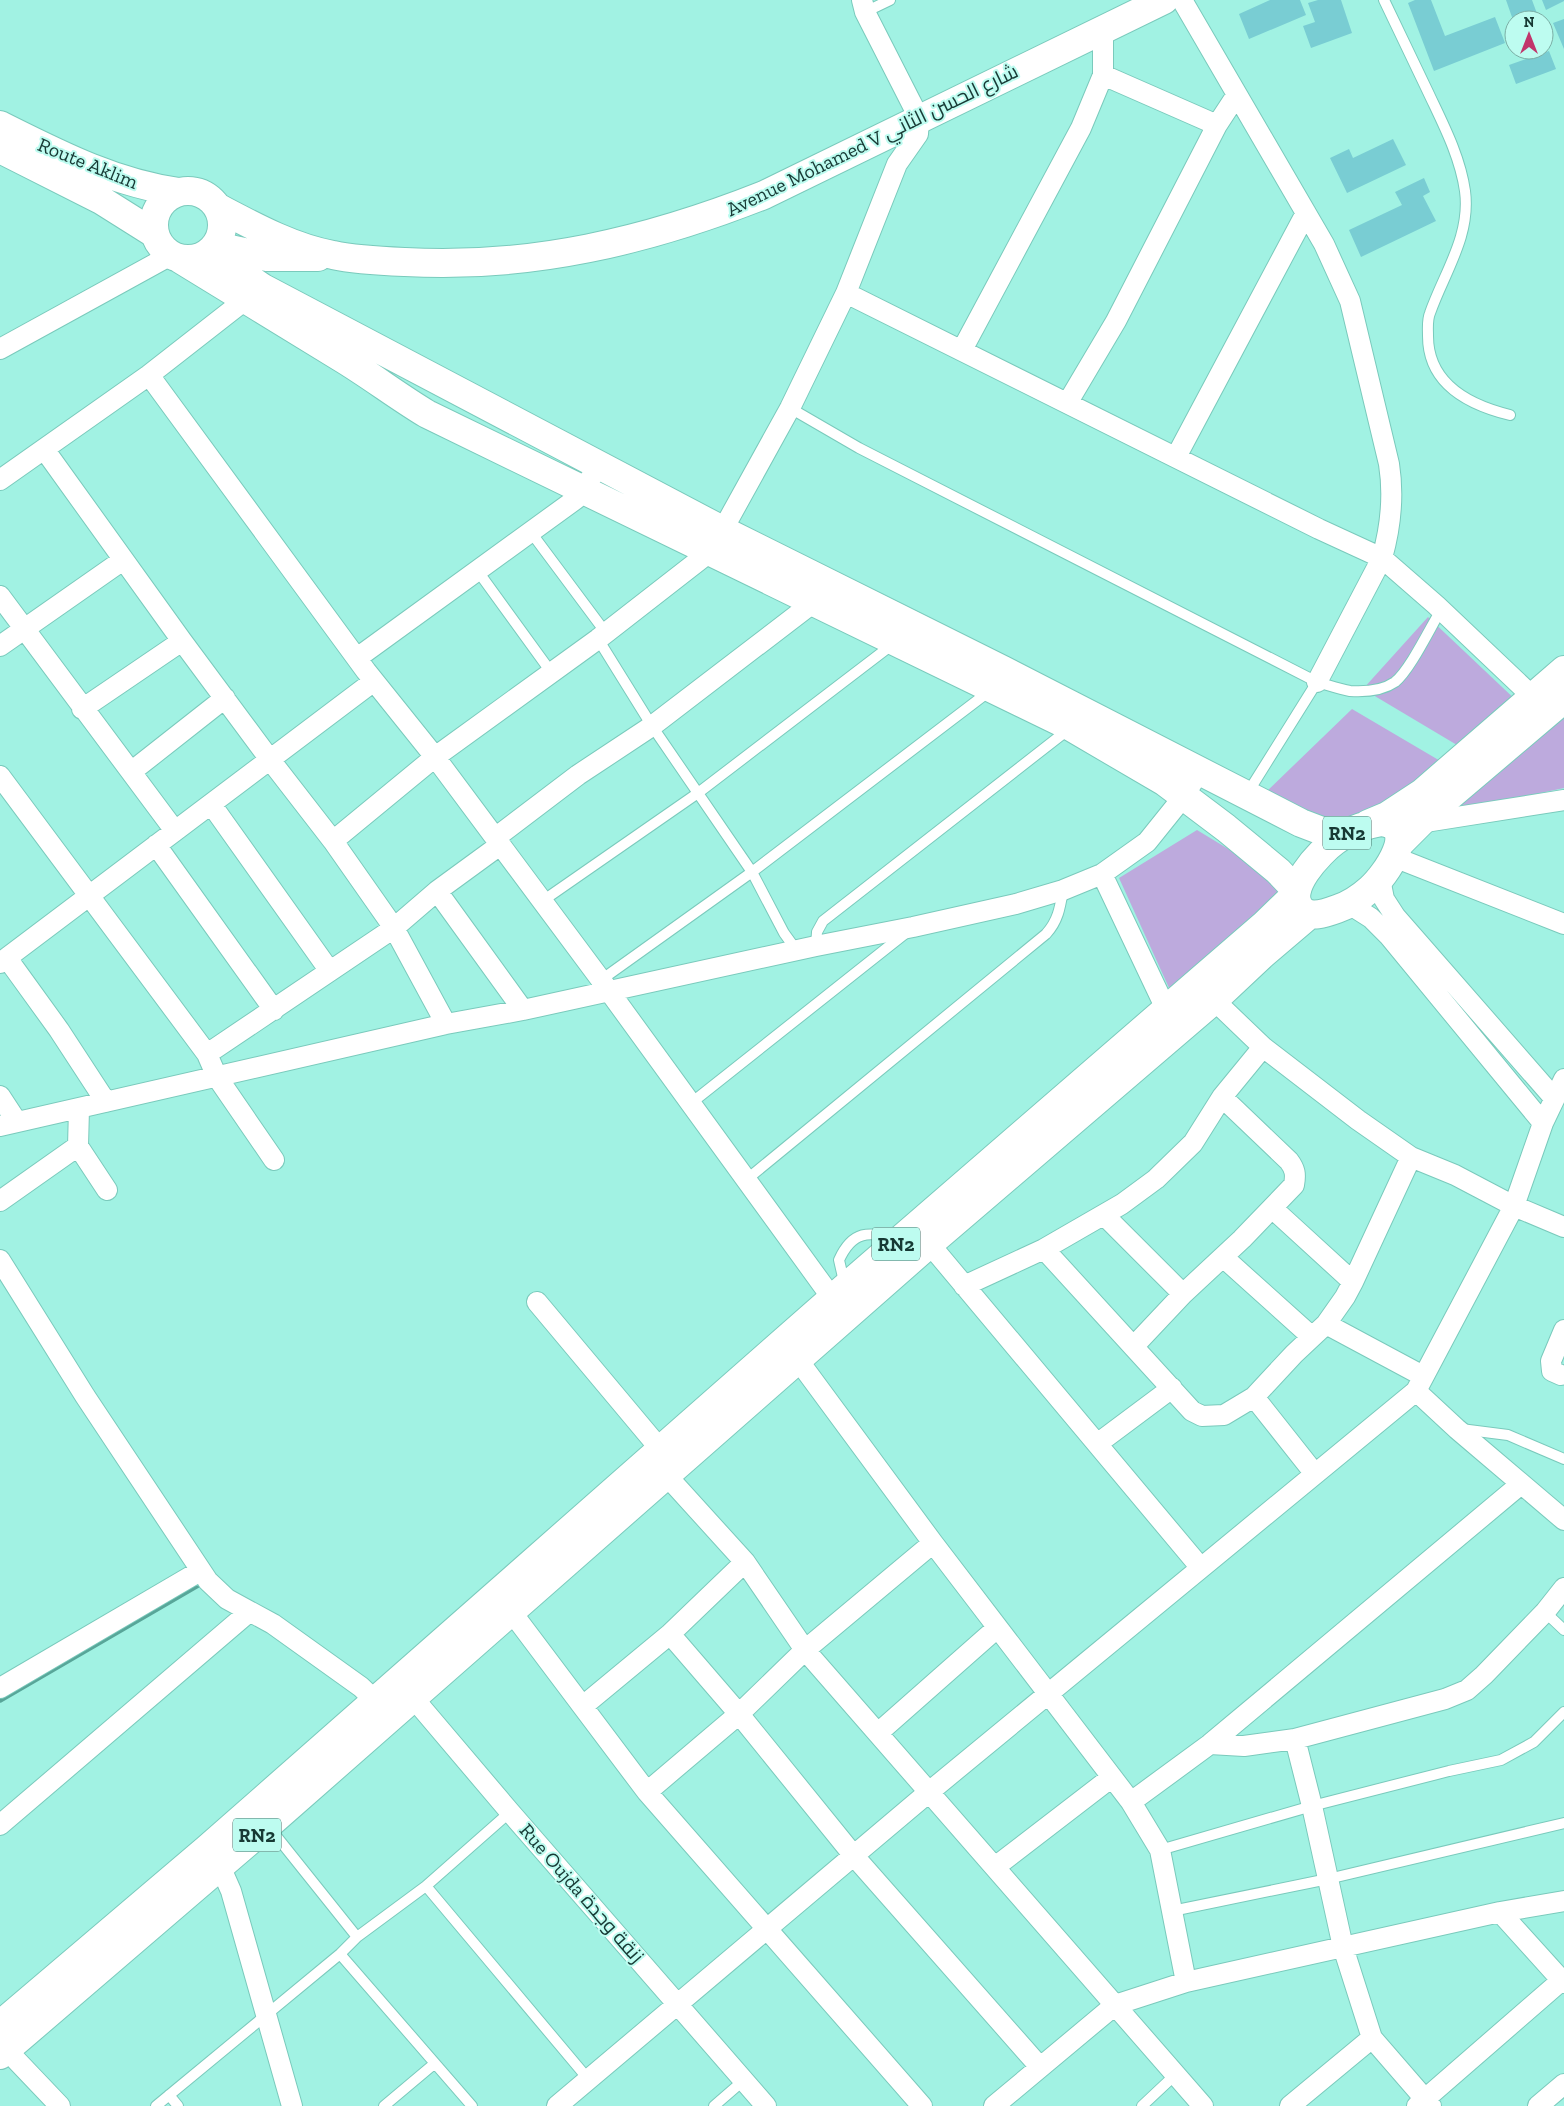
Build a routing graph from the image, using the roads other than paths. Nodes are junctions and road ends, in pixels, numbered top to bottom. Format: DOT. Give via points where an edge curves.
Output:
graph roads {
  1 [pos="890,0"];
  2 [pos="1164,0"];
  3 [pos="1182,0"];
  4 [pos="1384,0"];
  5 [pos="863,6"];
  6 [pos="1103,29"];
  7 [pos="1103,75"];
  8 [pos="1236,96"];
  9 [pos="920,118"];
  10 [pos="0,125"];
  11 [pos="1217,125"];
  12 [pos="0,149"];
  13 [pos="179,192"];
  14 [pos="218,207"];
  15 [pos="1306,213"];
  16 [pos="215,247"];
  17 [pos="169,249"];
  18 [pos="332,255"];
  19 [pos="246,264"];
  20 [pos="846,293"];
  21 [pos="245,300"];
  22 [pos="0,349"];
  23 [pos="962,350"];
  24 [pos="149,375"];
  25 [pos="1068,402"];
  26 [pos="790,408"];
  27 [pos="1510,416"];
  28 [pos="44,449"];
  29 [pos="1176,457"];
  30 [pos="599,466"];
  31 [pos="0,480"];
  32 [pos="584,489"];
  33 [pos="530,531"];
  34 [pos="718,541"];
  35 [pos="1382,558"];
  36 [pos="124,560"];
  37 [pos="477,570"];
  38 [pos="821,591"];
  39 [pos="0,596"];
  40 [pos="1441,610"];
  41 [pos="24,629"];
  42 [pos="602,636"];
  43 [pos="182,641"];
  44 [pos="896,642"];
  45 [pos="0,646"];
  46 [pos="357,658"];
  47 [pos="1564,670"];
  48 [pos="551,672"];
  49 [pos="998,679"];
  50 [pos="374,681"];
  51 [pos="1317,682"];
  52 [pos="1533,697"];
  53 [pos="225,698"];
  54 [pos="1563,701"];
  55 [pos="82,709"];
  56 [pos="652,726"];
  57 [pos="1071,727"];
  58 [pos="435,757"];
  59 [pos="270,761"];
  60 [pos="1200,770"];
  61 [pos="131,772"];
  62 [pos="0,776"];
  63 [pos="698,793"];
  64 [pos="1247,794"];
  65 [pos="1184,796"];
  66 [pos="1564,800"];
  67 [pos="211,804"];
  68 [pos="1419,823"];
  69 [pos="1226,828"];
  70 [pos="1357,829"];
  71 [pos="175,831"];
  72 [pos="333,840"];
  73 [pos="498,842"];
  74 [pos="156,845"];
  75 [pos="1391,860"];
  76 [pos="752,872"];
  77 [pos="1102,874"];
  78 [pos="1064,890"];
  79 [pos="437,891"];
  80 [pos="89,896"];
  81 [pos="1300,900"];
  82 [pos="541,902"];
  83 [pos="1349,904"];
  84 [pos="1564,924"];
  85 [pos="914,927"];
  86 [pos="394,928"];
  87 [pos="806,949"];
  88 [pos="3,960"];
  89 [pos="328,970"];
  90 [pos="605,986"];
  91 [pos="1214,1000"];
  92 [pos="1166,1009"];
  93 [pos="274,1010"];
  94 [pos="523,1010"];
  95 [pos="446,1024"];
  96 [pos="1263,1047"];
  97 [pos="207,1054"];
  98 [pos="218,1077"];
  99 [pos="1564,1079"];
  100 [pos="0,1096"];
  101 [pos="1222,1096"];
  102 [pos="1554,1098"];
  103 [pos="106,1102"];
  104 [pos="690,1104"];
  105 [pos="80,1109"];
  106 [pos="1543,1123"];
  107 [pos="9,1124"];
  108 [pos="78,1146"];
  109 [pos="1411,1157"];
  110 [pos="274,1160"];
  111 [pos="746,1180"];
  112 [pos="107,1190"];
  113 [pos="0,1201"];
  114 [pos="1514,1206"];
  115 [pos="1272,1208"];
  116 [pos="1104,1215"];
  117 [pos="1564,1227"];
  118 [pos="915,1237"];
  119 [pos="1044,1249"];
  120 [pos="1223,1257"];
  121 [pos="0,1260"];
  122 [pos="1353,1282"];
  123 [pos="964,1286"];
  124 [pos="1183,1294"];
  125 [pos="842,1300"];
  126 [pos="537,1302"];
  127 [pos="1319,1330"];
  128 [pos="1564,1330"];
  129 [pos="1134,1346"];
  130 [pos="798,1360"];
  131 [pos="1562,1376"];
  132 [pos="1420,1383"];
  133 [pos="1172,1388"];
  134 [pos="1254,1397"];
  135 [pos="1457,1429"];
  136 [pos="1097,1444"];
  137 [pos="1564,1459"];
  138 [pos="660,1462"];
  139 [pos="1315,1474"];
  140 [pos="1521,1484"];
  141 [pos="1564,1520"];
  142 [pos="932,1543"];
  143 [pos="745,1562"];
  144 [pos="1202,1568"];
  145 [pos="200,1571"];
  146 [pos="1564,1588"];
  147 [pos="504,1602"];
  148 [pos="249,1612"];
  149 [pos="1545,1612"];
  150 [pos="997,1628"];
  151 [pos="1564,1630"];
  152 [pos="670,1634"];
  153 [pos="805,1650"];
  154 [pos="0,1688"];
  155 [pos="406,1689"];
  156 [pos="1047,1695"];
  157 [pos="583,1706"];
  158 [pos="383,1708"];
  159 [pos="1564,1712"];
  160 [pos="739,1714"];
  161 [pos="878,1733"];
  162 [pos="1295,1739"];
  163 [pos="1210,1744"];
  164 [pos="1112,1777"];
  165 [pos="647,1792"];
  166 [pos="929,1792"];
  167 [pos="1131,1802"];
  168 [pos="1312,1806"];
  169 [pos="510,1812"];
  170 [pos="1564,1824"];
  171 [pos="0,1825"];
  172 [pos="268,1826"];
  173 [pos="1160,1850"];
  174 [pos="854,1856"];
  175 [pos="213,1858"];
  176 [pos="995,1867"];
  177 [pos="1328,1879"];
  178 [pos="426,1886"];
  179 [pos="1564,1901"];
  180 [pos="1172,1911"];
  181 [pos="1500,1912"];
  182 [pos="767,1930"];
  183 [pos="358,1937"];
  184 [pos="1343,1947"];
  185 [pos="340,1954"];
  186 [pos="1186,1982"];
  187 [pos="1563,1982"];
  188 [pos="679,2004"];
  189 [pos="1115,2006"];
  190 [pos="265,2016"];
  191 [pos="1372,2038"];
  192 [pos="2,2043"];
  193 [pos="434,2064"];
  194 [pos="1040,2066"];
  195 [pos="1175,2075"];
  196 [pos="590,2080"];
  197 [pos="744,2080"];
  198 [pos="1564,2084"];
  199 [pos="170,2095"];
  200 [pos="1424,2104"];
  201 [pos="60,2106"];
  202 [pos="156,2106"];
  203 [pos="178,2106"];
  204 [pos="292,2106"];
  205 [pos="384,2106"];
  206 [pos="472,2106"];
  207 [pos="557,2106"];
  208 [pos="714,2106"];
  209 [pos="766,2106"];
  210 [pos="922,2106"];
  211 [pos="994,2106"];
  212 [pos="1142,2106"];
  213 [pos="1203,2106"];
  214 [pos="1290,2106"];
  215 [pos="1538,2106"];
  1 -- 5 [label="lane"];
  2 -- 6 [label="main road, Avenue Mohamed V شارع الحسن الثاني"];
  3 -- 8 [label="street"];
  4 -- 27 [label="lane" via="1449,136 1465,193 1465,215 1458,248 1429,315 1428,344 1432,363 1440,376 1459,394 1483,408"];
  5 -- 9 [label="street"];
  6 -- 7 [label="street"];
  6 -- 9 [label="main road, Avenue Mohamed V شارع الحسن الثاني"];
  7 -- 11 [label="street"];
  7 -- 23 [label="street" via="1081,128"];
  8 -- 11 [label="street"];
  8 -- 15 [label="street"];
  9 -- 18 [label="main road, Avenue Mohamed V شارع الحسن الثاني" via="764,196 711,216 602,247 489,262 442,263"];
  9 -- 20 [label="street" via="918,134 897,164"];
  10 -- 13 [label="main road, Route Aklim" via="112,177"];
  11 -- 25 [label="street" via="1116,322"];
  12 -- 17 [label="main road, Route Aklim" via="101,200"];
  13 -- 14 [label="main road" via="197,192"];
  13 -- 17 [label="main road" via="171,196 155,216"];
  14 -- 16 [label="main road" via="223,222"];
  14 -- 18 [label="main road, Avenue Mohamed V شارع الحسن الثاني" via="285,239"];
  15 -- 29 [label="street"];
  15 -- 35 [label="street" via="1350,301 1389,464 1392,510"];
  16 -- 17 [label="main road" via="198,258"];
  16 -- 19 [label="main road"];
  17 -- 21 [label="main road, Route Aklim"];
  17 -- 22 [label="street"];
  18 -- 19 [label="main road, Avenue Mohamed V شارع الحسن الثاني"];
  19 -- 30 [label="main road" via="263,288"];
  20 -- 23 [label="street"];
  20 -- 26 [label="street"];
  21 -- 24 [label="street"];
  21 -- 32 [label="main road, Route Aklim" via="427,414"];
  23 -- 25 [label="street"];
  24 -- 28 [label="street"];
  24 -- 46 [label="street"];
  25 -- 29 [label="street"];
  26 -- 34 [label="street"];
  26 -- 51 [label="lane" via="859,448"];
  28 -- 31 [label="street"];
  28 -- 36 [label="street"];
  29 -- 35 [label="street"];
  30 -- 32 [label="street"];
  30 -- 34 [label="main road"];
  32 -- 33 [label="street" via="576,499"];
  32 -- 34 [label="main road, Route Aklim"];
  33 -- 37 [label="street"];
  33 -- 42 [label="lane"];
  34 -- 38 [label="main road"];
  34 -- 42 [label="street"];
  35 -- 40 [label="street"];
  35 -- 51 [label="street"];
  36 -- 41 [label="street"];
  36 -- 43 [label="street"];
  37 -- 46 [label="street"];
  37 -- 48 [label="lane"];
  38 -- 44 [label="main road"];
  38 -- 49 [label="main road"];
  38 -- 56 [label="street"];
  39 -- 41 [label="street"];
  40 -- 51 [label="lane" via="1397,680 1386,687 1354,691"];
  40 -- 52 [label="street"];
  41 -- 45 [label="street"];
  41 -- 55 [label="street"];
  42 -- 48 [label="street"];
  42 -- 56 [label="lane"];
  43 -- 53 [label="street"];
  43 -- 55 [label="street"];
  44 -- 49 [label="main road"];
  44 -- 63 [label="lane"];
  46 -- 50 [label="street"];
  47 -- 52 [label="main road, RN2"];
  48 -- 58 [label="street"];
  49 -- 57 [label="main road"];
  49 -- 60 [label="main road"];
  49 -- 76 [label="lane"];
  50 -- 58 [label="street"];
  50 -- 59 [label="street"];
  51 -- 64 [label="lane"];
  52 -- 70 [label="main road, RN2" via="1422,793"];
  53 -- 59 [label="street"];
  53 -- 61 [label="street"];
  54 -- 68 [label="main road, RN2"];
  55 -- 61 [label="street"];
  56 -- 63 [label="lane"];
  56 -- 73 [label="street" via="578,775"];
  57 -- 65 [label="main road" via="1145,768"];
  57 -- 87 [label="lane" via="823,921"];
  58 -- 72 [label="street"];
  58 -- 73 [label="street"];
  59 -- 67 [label="street"];
  59 -- 72 [label="street"];
  60 -- 64 [label="main road"];
  60 -- 65 [label="street"];
  61 -- 71 [label="street"];
  62 -- 80 [label="street"];
  63 -- 76 [label="lane"];
  63 -- 82 [label="lane"];
  64 -- 69 [label="main road"];
  64 -- 70 [label="main road" via="1311,828 1322,831"];
  65 -- 69 [label="main road"];
  65 -- 77 [label="street" via="1147,842"];
  66 -- 68 [label="street"];
  67 -- 71 [label="street"];
  67 -- 89 [label="street"];
  68 -- 75 [label="main road, RN2"];
  69 -- 81 [label="main road" via="1278,871"];
  70 -- 75 [label="main road, RN2" via="1389,823 1396,828 1400,836"];
  70 -- 81 [label="main road, RN2" via="1320,854 1306,871"];
  71 -- 74 [label="street"];
  72 -- 86 [label="street"];
  73 -- 79 [label="street"];
  73 -- 82 [label="street"];
  74 -- 80 [label="street"];
  74 -- 93 [label="street"];
  75 -- 83 [label="main road, RN2" via="1371,888"];
  75 -- 84 [label="street"];
  75 -- 102 [label="street" via="1384,899 1395,916"];
  76 -- 87 [label="lane" via="784,933"];
  76 -- 90 [label="lane"];
  77 -- 78 [label="street"];
  77 -- 92 [label="street"];
  78 -- 85 [label="street"];
  78 -- 111 [label="lane" via="1059,916 1046,934"];
  79 -- 86 [label="street"];
  79 -- 94 [label="street"];
  80 -- 88 [label="street"];
  80 -- 97 [label="street"];
  81 -- 83 [label="main road, RN2" via="1330,911"];
  81 -- 91 [label="main road, RN2" via="1278,941"];
  81 -- 92 [label="main road, RN2" via="1265,924"];
  82 -- 90 [label="street"];
  83 -- 106 [label="street" via="1371,918 1389,936"];
  85 -- 87 [label="street"];
  85 -- 104 [label="lane"];
  86 -- 89 [label="street"];
  86 -- 95 [label="street"];
  87 -- 90 [label="street"];
  88 -- 103 [label="street" via="59,1030"];
  89 -- 93 [label="street"];
  90 -- 94 [label="street"];
  90 -- 104 [label="street"];
  91 -- 96 [label="street"];
  91 -- 118 [label="main road, RN2"];
  92 -- 118 [label="main road, RN2"];
  93 -- 97 [label="street"];
  94 -- 95 [label="street"];
  95 -- 98 [label="street"];
  96 -- 101 [label="street"];
  96 -- 109 [label="street"];
  97 -- 98 [label="street"];
  98 -- 103 [label="street"];
  98 -- 110 [label="street"];
  99 -- 102 [label="street"];
  100 -- 107 [label="street"];
  101 -- 115 [label="street" via="1294,1168 1294,1185"];
  101 -- 116 [label="street" via="1194,1143 1156,1179"];
  102 -- 106 [label="street"];
  103 -- 105 [label="street"];
  104 -- 111 [label="street"];
  105 -- 107 [label="street"];
  105 -- 108 [label="street"];
  106 -- 114 [label="street"];
  108 -- 112 [label="street"];
  108 -- 113 [label="street"];
  109 -- 114 [label="street" via="1455,1175"];
  109 -- 122 [label="street"];
  111 -- 125 [label="street"];
  114 -- 117 [label="street"];
  114 -- 132 [label="street"];
  115 -- 120 [label="street"];
  115 -- 122 [label="street"];
  116 -- 119 [label="street"];
  116 -- 124 [label="street"];
  118 -- 123 [label="street"];
  118 -- 125 [label="main road, RN2"];
  119 -- 123 [label="street"];
  119 -- 129 [label="street"];
  120 -- 124 [label="street"];
  120 -- 127 [label="street"];
  121 -- 145 [label="street"];
  122 -- 127 [label="street"];
  123 -- 136 [label="street"];
  124 -- 129 [label="street"];
  125 -- 130 [label="main road, RN2"];
  125 -- 138 [label="main road, RN2"];
  126 -- 138 [label="street"];
  127 -- 132 [label="street"];
  127 -- 134 [label="street"];
  128 -- 131 [label="street" via="1551,1361 1552,1371"];
  129 -- 133 [label="street"];
  130 -- 138 [label="main road, RN2"];
  130 -- 142 [label="street"];
  132 -- 135 [label="street"];
  132 -- 139 [label="street"];
  133 -- 134 [label="street" via="1192,1411 1202,1416 1224,1415"];
  133 -- 136 [label="street"];
  134 -- 139 [label="street"];
  135 -- 137 [label="lane" via="1508,1435"];
  135 -- 140 [label="street"];
  136 -- 144 [label="street"];
  138 -- 143 [label="street"];
  138 -- 147 [label="main road, RN2"];
  139 -- 144 [label="street"];
  140 -- 141 [label="street"];
  140 -- 163 [label="street"];
  142 -- 150 [label="street"];
  142 -- 153 [label="street"];
  143 -- 152 [label="street"];
  143 -- 153 [label="street"];
  144 -- 156 [label="street"];
  145 -- 148 [label="street" via="227,1599"];
  145 -- 154 [label="street"];
  146 -- 149 [label="street"];
  147 -- 155 [label="main road, RN2"];
  147 -- 157 [label="street"];
  148 -- 158 [label="street" via="272,1624 361,1687"];
  148 -- 171 [label="street"];
  149 -- 151 [label="lane"];
  149 -- 162 [label="street" via="1467,1690 1445,1700"];
  150 -- 156 [label="street"];
  150 -- 161 [label="street"];
  152 -- 157 [label="street"];
  152 -- 160 [label="street"];
  153 -- 160 [label="street"];
  153 -- 161 [label="street"];
  155 -- 158 [label="main road, RN2"];
  155 -- 169 [label="street, Rue Oujda زنقة وجدة"];
  156 -- 164 [label="street"];
  156 -- 166 [label="street"];
  157 -- 165 [label="street"];
  158 -- 172 [label="main road, RN2"];
  158 -- 175 [label="main road, RN2"];
  159 -- 168 [label="lane" via="1534,1742 1501,1760"];
  160 -- 165 [label="street"];
  160 -- 174 [label="street"];
  161 -- 166 [label="street"];
  162 -- 163 [label="street" via="1244,1746"];
  162 -- 168 [label="street"];
  163 -- 167 [label="street"];
  164 -- 167 [label="street"];
  164 -- 176 [label="street"];
  165 -- 182 [label="street"];
  166 -- 174 [label="street"];
  166 -- 176 [label="street"];
  167 -- 173 [label="street"];
  168 -- 173 [label="lane"];
  168 -- 177 [label="street"];
  169 -- 178 [label="lane"];
  169 -- 188 [label="street, Rue Oujda زنقة وجدة"];
  170 -- 177 [label="lane"];
  172 -- 175 [label="main road, RN2"];
  172 -- 183 [label="lane"];
  173 -- 180 [label="street"];
  174 -- 182 [label="street"];
  174 -- 194 [label="street"];
  175 -- 190 [label="street" via="235,1903"];
  175 -- 192 [label="main road, RN2"];
  176 -- 189 [label="street"];
  177 -- 180 [label="lane"];
  177 -- 184 [label="street"];
  178 -- 183 [label="lane"];
  178 -- 196 [label="lane"];
  179 -- 181 [label="street"];
  180 -- 186 [label="street"];
  181 -- 184 [label="street"];
  181 -- 187 [label="street"];
  182 -- 188 [label="street"];
  182 -- 210 [label="street"];
  183 -- 185 [label="lane"];
  184 -- 186 [label="street"];
  184 -- 191 [label="street"];
  185 -- 190 [label="lane"];
  185 -- 193 [label="lane"];
  186 -- 189 [label="street"];
  187 -- 200 [label="street"];
  188 -- 196 [label="street"];
  188 -- 197 [label="street, Rue Oujda زنقة وجدة"];
  189 -- 194 [label="street"];
  189 -- 195 [label="street"];
  190 -- 199 [label="lane"];
  190 -- 204 [label="street"];
  191 -- 200 [label="street"];
  191 -- 214 [label="street"];
  192 -- 201 [label="street"];
  193 -- 205 [label="lane"];
  193 -- 206 [label="lane"];
  194 -- 211 [label="street"];
  195 -- 212 [label="lane"];
  195 -- 213 [label="street"];
  196 -- 207 [label="street"];
  197 -- 208 [label="lane"];
  197 -- 209 [label="street, Rue Oujda زنقة وجدة"];
  198 -- 215 [label="street"];
  199 -- 202 [label="lane"];
  199 -- 203 [label="lane"];
}
